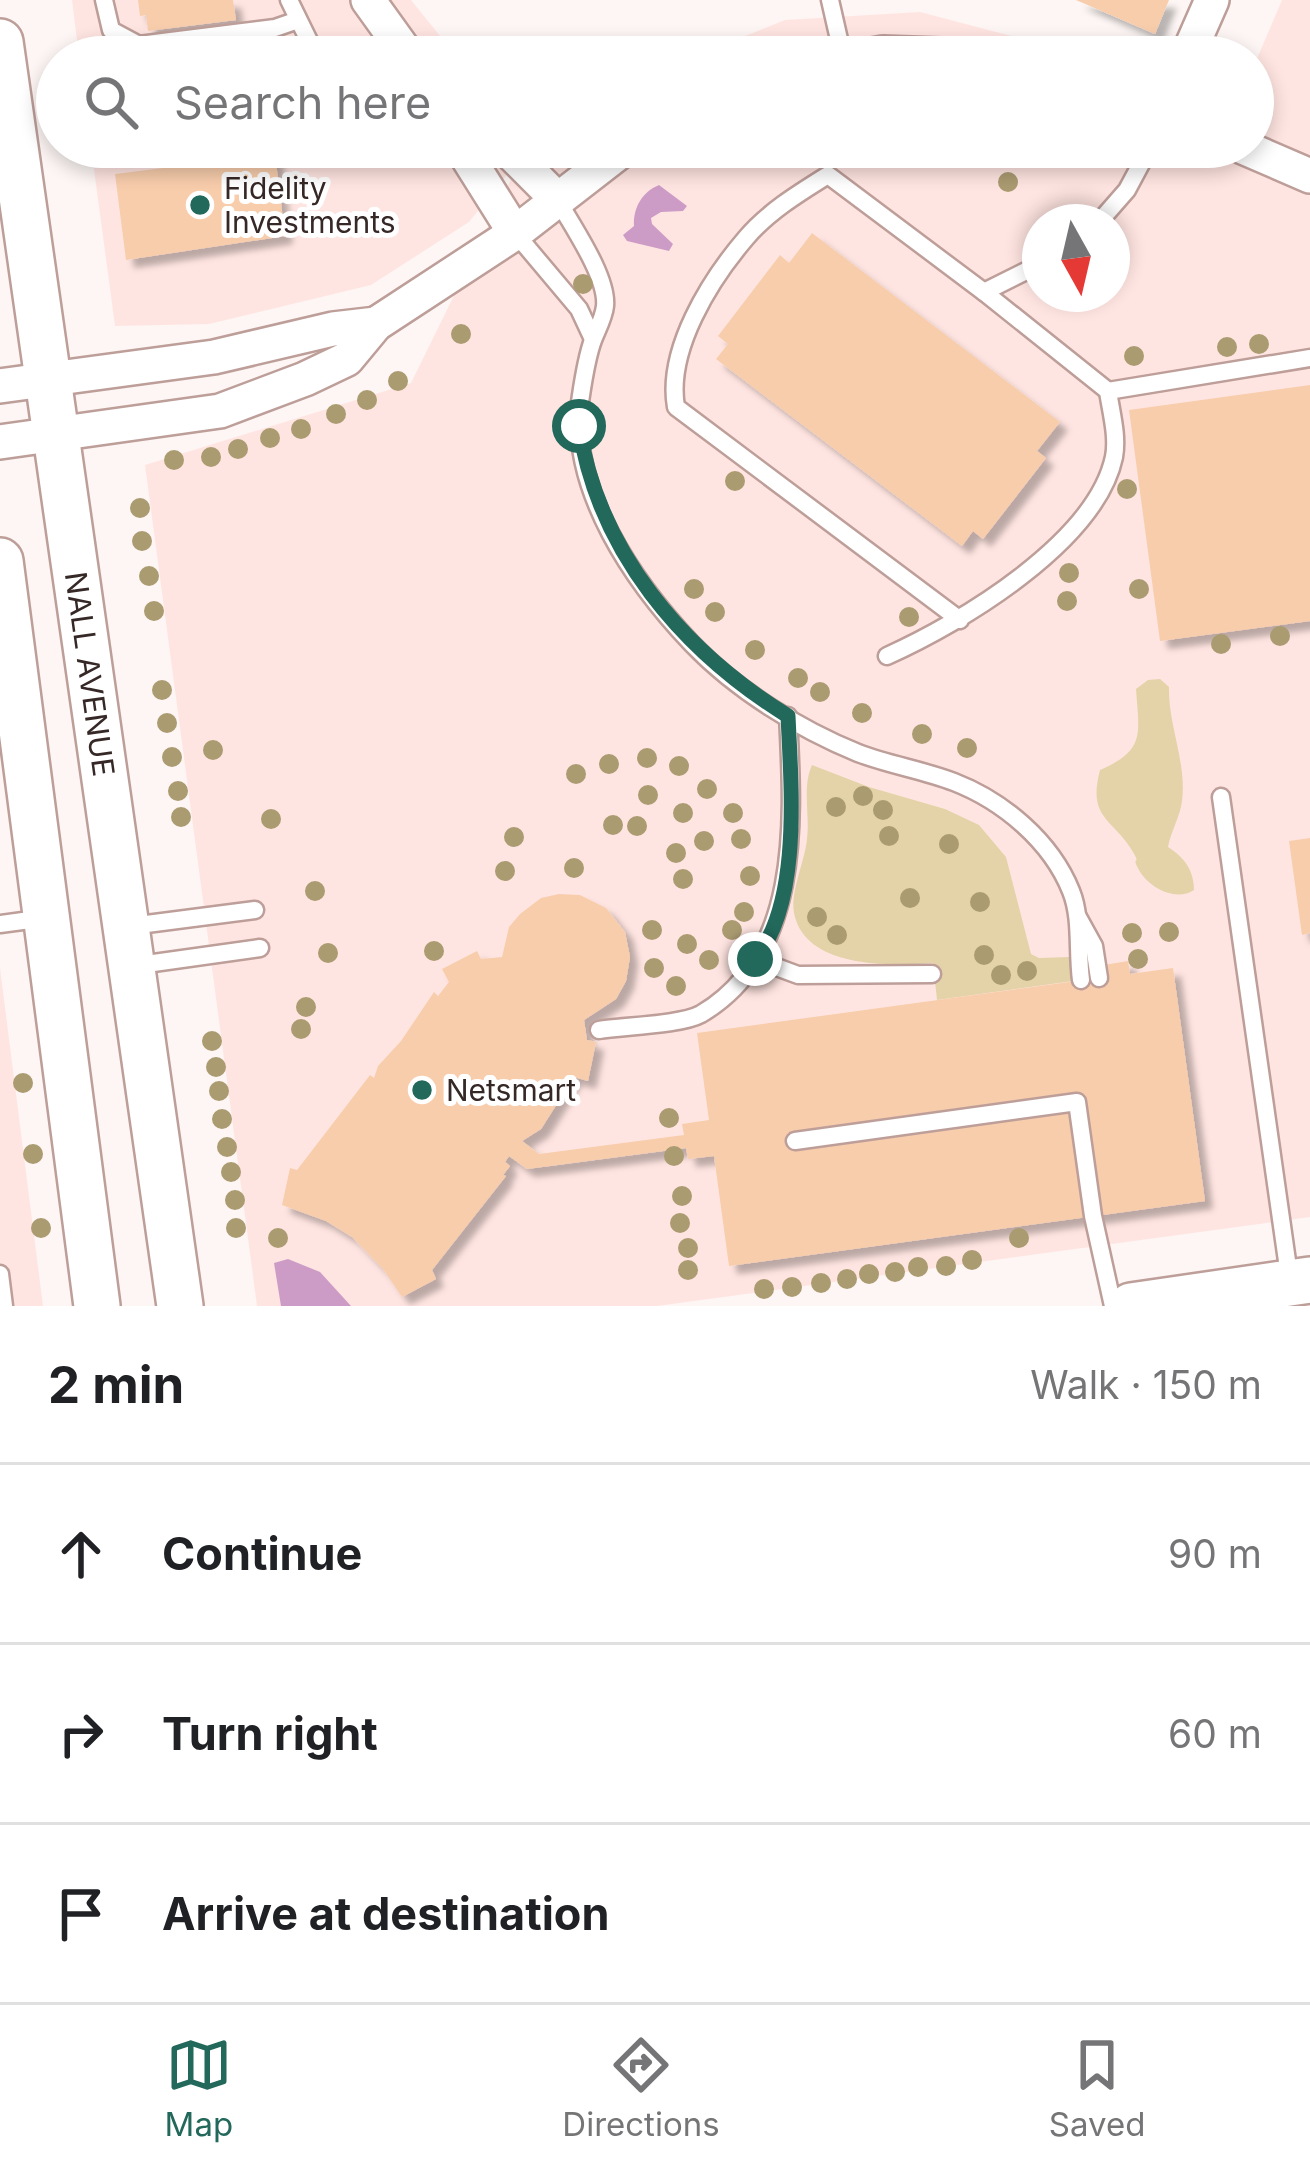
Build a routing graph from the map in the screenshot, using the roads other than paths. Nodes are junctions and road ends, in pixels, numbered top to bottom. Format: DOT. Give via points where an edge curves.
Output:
graph roads {
  1 [pos="104,0"];
  2 [pos="289,0"];
  3 [pos="368,0"];
  4 [pos="830,0"];
  5 [pos="1212,0"];
  6 [pos="298,20"];
  7 [pos="118,36"];
  8 [pos="211,36"];
  9 [pos="306,36"];
  10 [pos="394,36"];
  11 [pos="838,36"];
  12 [pos="1196,36"];
  13 [pos="0,42"];
  14 [pos="1274,160"];
  15 [pos="474,168"];
  16 [pos="526,168"];
  17 [pos="598,168"];
  18 [pos="1138,168"];
  19 [pos="1310,176"];
  20 [pos="557,199"];
  21 [pos="1115,204"];
  22 [pos="515,233"];
  23 [pos="1022,274"];
  24 [pos="984,292"];
  25 [pos="376,324"];
  26 [pos="593,339"];
  27 [pos="1310,358"];
  28 [pos="48,380"];
  29 [pos="0,386"];
  30 [pos="1108,391"];
  31 [pos="56,434"];
  32 [pos="0,442"];
  33 [pos="0,561"];
  34 [pos="960,620"];
  35 [pos="886,656"];
  36 [pos="788,716"];
  37 [pos="1221,797"];
  38 [pos="255,910"];
  39 [pos="46,918"];
  40 [pos="0,924"];
  41 [pos="128,947"];
  42 [pos="260,948"];
  43 [pos="755,959"];
  44 [pos="932,974"];
  45 [pos="1090,979"];
  46 [pos="599,1030"];
  47 [pos="795,1141"];
  48 [pos="0,1274"];
  49 [pos="1300,1282"];
  50 [pos="4,1306"];
  51 [pos="97,1306"];
  52 [pos="180,1306"];
  53 [pos="1113,1306"];
  54 [pos="1131,1306"];
  1 -- 7 [label="lane"];
  2 -- 6 [label="lane"];
  3 -- 10 [label="street"];
  4 -- 11 [label="lane"];
  5 -- 12 [label="street"];
  6 -- 8 [label="lane"];
  6 -- 9 [label="lane"];
  13 -- 28 [label="main road, NALL AVENUE"];
  14 -- 19 [label="street"];
  15 -- 22 [label="street"];
  16 -- 20 [label="street"];
  17 -- 20 [label="street"];
  18 -- 21 [label="lane"];
  20 -- 22 [label="street"];
  20 -- 26 [label="lane" via="606,304"];
  22 -- 25 [label="street"];
  22 -- 26 [label="lane"];
  23 -- 24 [label="lane"];
  24 -- 30 [label="lane"];
  24 -- 34 [label="lane" via="828,175 772,214 724,267 688,333 673,389 676,407"];
  25 -- 28 [label="street" via="214,358"];
  25 -- 31 [label="street" via="347,359 264,398"];
  26 -- 36 [label="lane" via="579,426 616,544 692,644"];
  27 -- 30 [label="lane"];
  28 -- 29 [label="street"];
  28 -- 31 [label="main road, NALL AVENUE"];
  30 -- 34 [label="lane" via="1115,452 1093,505 1033,568"];
  31 -- 32 [label="street"];
  31 -- 41 [label="main road, NALL AVENUE"];
  33 -- 39 [label="main road"];
  34 -- 35 [label="lane"];
  36 -- 43 [label="lane" via="793,824 779,907"];
  36 -- 45 [label="lane" via="857,752 956,782 1041,842 1094,946"];
  37 -- 49 [label="lane"];
  38 -- 41 [label="lane"];
  39 -- 40 [label="lane"];
  39 -- 51 [label="main road"];
  41 -- 42 [label="lane"];
  41 -- 52 [label="main road, NALL AVENUE"];
  43 -- 44 [label="lane" via="798,975"];
  43 -- 46 [label="lane" via="698,1016"];
  47 -- 53 [label="lane" via="1077,1102"];
  48 -- 50 [label="lane"];
  49 -- 54 [label="main road"];
}
